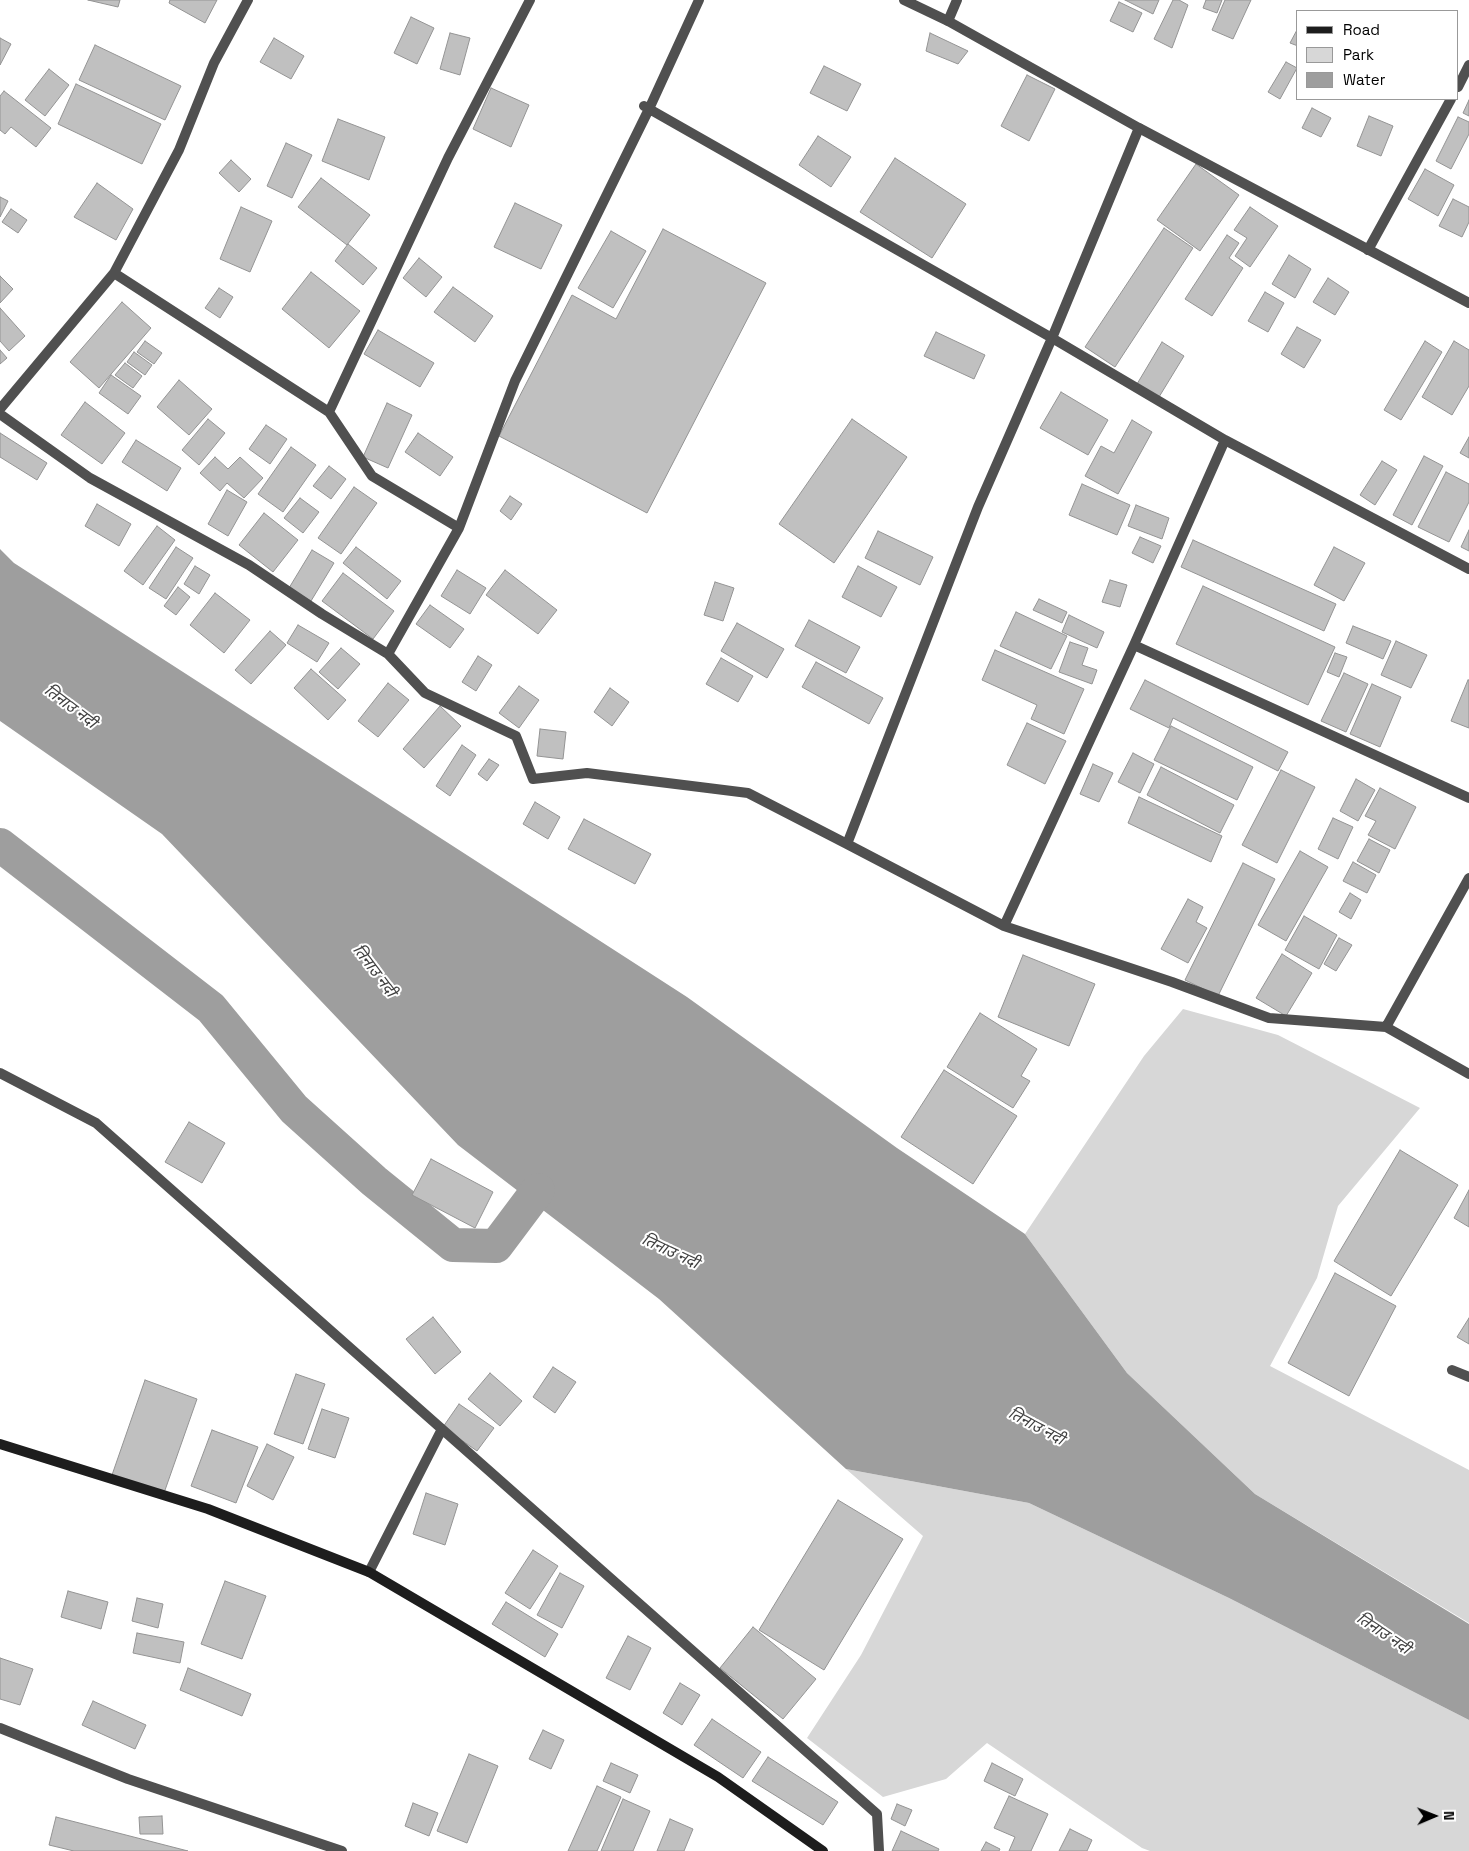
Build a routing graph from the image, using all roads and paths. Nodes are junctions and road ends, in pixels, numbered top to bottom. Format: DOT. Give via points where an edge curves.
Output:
graph roads {
  1 [pos="248,0"];
  2 [pos="530,0"];
  3 [pos="699,0"];
  4 [pos="904,0"];
  5 [pos="957,0"];
  6 [pos="948,21"];
  7 [pos="1469,65"];
  8 [pos="1459,85"];
  9 [pos="1450,100"];
  10 [pos="646,107"];
  11 [pos="1140,128"];
  12 [pos="1368,250"];
  13 [pos="114,274"];
  14 [pos="1469,303"];
  15 [pos="1052,338"];
  16 [pos="0,409"];
  17 [pos="329,412"];
  18 [pos="0,414"];
  19 [pos="1224,440"];
  20 [pos="458,528"];
  21 [pos="1469,569"];
  22 [pos="1134,645"];
  23 [pos="388,654"];
  24 [pos="1469,798"];
  25 [pos="847,844"];
  26 [pos="1469,878"];
  27 [pos="1004,926"];
  28 [pos="1386,1027"];
  29 [pos="0,1073"];
  30 [pos="1469,1074"];
  31 [pos="1452,1370"];
  32 [pos="1469,1377"];
  33 [pos="442,1430"];
  34 [pos="0,1444"];
  35 [pos="369,1572"];
  36 [pos="0,1728"];
  37 [pos="342,1851"];
  38 [pos="823,1851"];
  39 [pos="879,1851"];
  1 -- 13 [label="street" via="214,63 179,150"];
  2 -- 17 [label="street" via="448,158"];
  3 -- 10 [label="street"];
  4 -- 6 [label="street"];
  5 -- 6 [label="street"];
  6 -- 11 [label="street"];
  7 -- 8 [label="street"];
  9 -- 12 [label="street"];
  10 -- 15 [label="street"];
  10 -- 20 [label="street" via="515,381"];
  11 -- 12 [label="street"];
  11 -- 15 [label="street"];
  12 -- 14 [label="street"];
  13 -- 16 [label="street"];
  13 -- 17 [label="street"];
  15 -- 19 [label="street"];
  15 -- 25 [label="street" via="978,507"];
  17 -- 20 [label="street" via="372,476"];
  18 -- 23 [label="street" via="90,478 249,565"];
  19 -- 21 [label="street"];
  19 -- 22 [label="street"];
  20 -- 23 [label="street"];
  22 -- 24 [label="street"];
  22 -- 27 [label="street"];
  23 -- 25 [label="street" via="425,693 516,736 533,778 587,773 748,793"];
  25 -- 27 [label="street"];
  26 -- 28 [label="street"];
  27 -- 28 [label="street" via="1269,1018"];
  28 -- 30 [label="street"];
  29 -- 33 [label="street" via="96,1124"];
  31 -- 32 [label="street"];
  33 -- 35 [label="street"];
  33 -- 39 [label="street" via="877,1814"];
  34 -- 35 [label="main road" via="208,1509"];
  35 -- 38 [label="main road" via="718,1777"];
  36 -- 37 [label="street" via="128,1779"];
}
